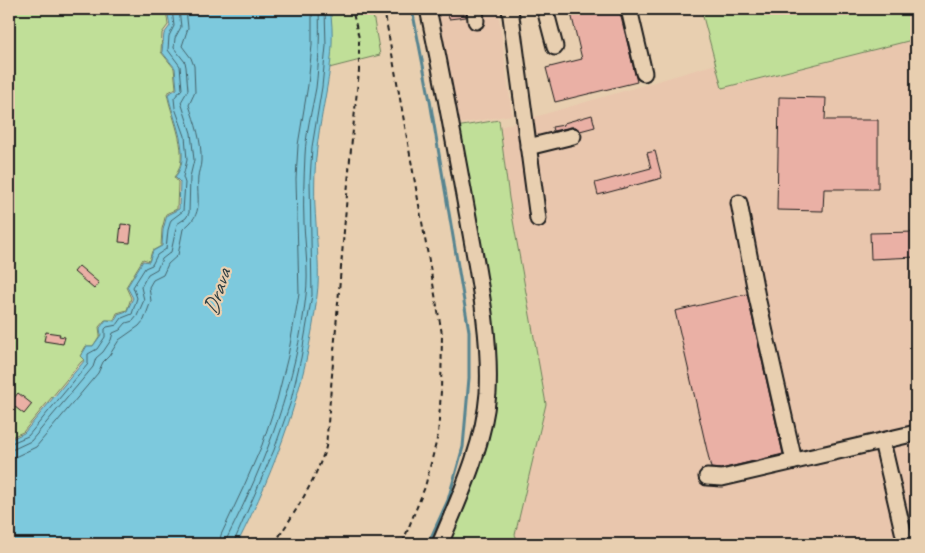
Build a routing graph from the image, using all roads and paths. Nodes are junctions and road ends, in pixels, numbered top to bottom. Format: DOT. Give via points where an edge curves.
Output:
graph roads {
  1 [pos="352,9"];
  2 [pos="384,9"];
  3 [pos="428,9"];
  4 [pos="510,9"];
  5 [pos="545,9"];
  6 [pos="629,9"];
  7 [pos="554,47"];
  8 [pos="644,73"];
  9 [pos="573,136"];
  10 [pos="528,147"];
  11 [pos="739,202"];
  12 [pos="538,219"];
  13 [pos="916,433"];
  14 [pos="882,441"];
  15 [pos="794,461"];
  16 [pos="707,477"];
  17 [pos="274,544"];
  18 [pos="402,544"];
  19 [pos="440,544"];
  20 [pos="906,544"];
  1 -- 17 [label="path" via="359,38 359,71 326,447 319,471"];
  2 -- 18 [label="path" via="442,334 438,435 425,486"];
  3 -- 19 [label="street" via="481,288 488,357 488,394 478,447"];
  4 -- 10 [label="street"];
  5 -- 7 [label="street"];
  6 -- 8 [label="street"];
  9 -- 10 [label="street"];
  10 -- 12 [label="street"];
  11 -- 15 [label="street"];
  13 -- 14 [label="street"];
  14 -- 15 [label="street"];
  14 -- 20 [label="street"];
  15 -- 16 [label="street" via="722,478"];
}
